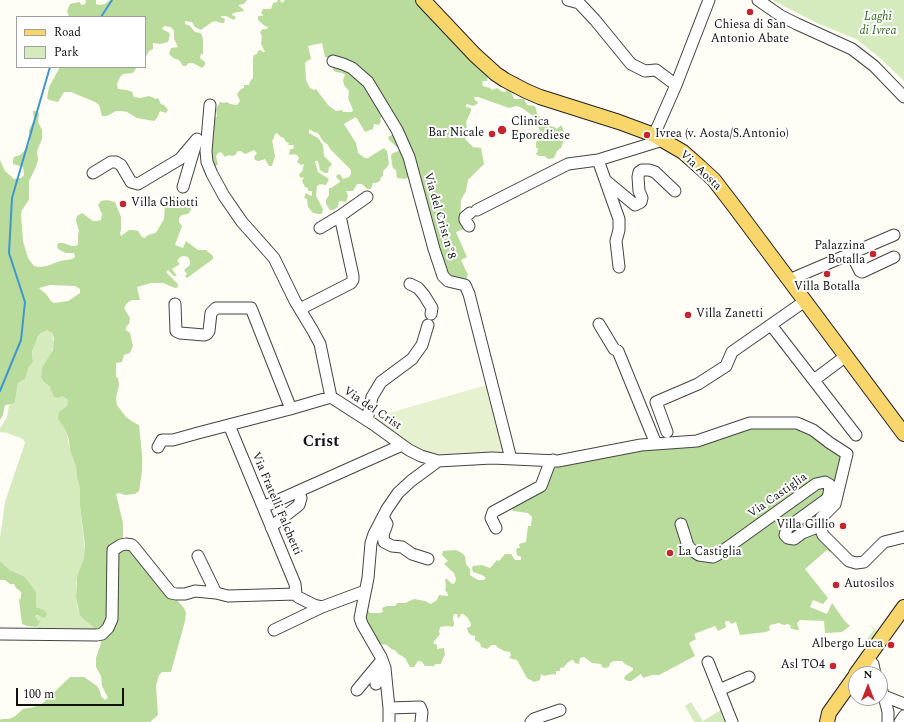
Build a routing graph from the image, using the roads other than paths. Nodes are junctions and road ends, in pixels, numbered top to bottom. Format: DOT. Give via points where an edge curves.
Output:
graph roads {
  1 [pos="423,0"];
  2 [pos="568,0"];
  3 [pos="708,0"];
  4 [pos="758,0"];
  5 [pos="333,61"];
  6 [pos="676,85"];
  7 [pos="904,97"];
  8 [pos="210,104"];
  9 [pos="659,138"];
  10 [pos="202,140"];
  11 [pos="598,160"];
  12 [pos="93,173"];
  13 [pos="605,180"];
  14 [pos="183,187"];
  15 [pos="675,191"];
  16 [pos="367,197"];
  17 [pos="340,216"];
  18 [pos="468,226"];
  19 [pos="320,228"];
  20 [pos="894,235"];
  21 [pos="851,253"];
  22 [pos="894,257"];
  23 [pos="619,267"];
  24 [pos="789,280"];
  25 [pos="410,284"];
  26 [pos="805,301"];
  27 [pos="175,304"];
  28 [pos="300,310"];
  29 [pos="599,324"];
  30 [pos="771,325"];
  31 [pos="846,356"];
  32 [pos="814,380"];
  33 [pos="331,397"];
  34 [pos="291,409"];
  35 [pos="367,420"];
  36 [pos="229,425"];
  37 [pos="667,432"];
  38 [pos="904,434"];
  39 [pos="856,435"];
  40 [pos="656,444"];
  41 [pos="402,445"];
  42 [pos="158,447"];
  43 [pos="511,459"];
  44 [pos="553,460"];
  45 [pos="438,461"];
  46 [pos="299,491"];
  47 [pos="263,507"];
  48 [pos="383,517"];
  49 [pos="681,524"];
  50 [pos="820,526"];
  51 [pos="271,527"];
  52 [pos="496,528"];
  53 [pos="904,537"];
  54 [pos="198,556"];
  55 [pos="428,559"];
  56 [pos="365,590"];
  57 [pos="216,593"];
  58 [pos="296,594"];
  59 [pos="322,607"];
  60 [pos="904,608"];
  61 [pos="274,630"];
  62 [pos="0,634"];
  63 [pos="708,662"];
  64 [pos="384,664"];
  65 [pos="872,666"];
  66 [pos="749,677"];
  67 [pos="376,684"];
  68 [pos="848,686"];
  69 [pos="357,690"];
  70 [pos="719,690"];
  71 [pos="888,695"];
  72 [pos="848,698"];
  73 [pos="904,704"];
  74 [pos="886,706"];
  75 [pos="390,708"];
  76 [pos="553,711"];
  77 [pos="904,716"];
  78 [pos="389,722"];
  79 [pos="422,722"];
  80 [pos="530,722"];
  81 [pos="732,722"];
  82 [pos="826,722"];
  83 [pos="831,722"];
  84 [pos="888,722"];
  85 [pos="900,722"];
  1 -- 9 [label="main road, Via Aosta" via="486,65 513,85 540,97 619,122"];
  2 -- 6 [label="street" via="579,3 631,64 645,71 652,67"];
  3 -- 6 [label="street"];
  4 -- 7 [label="street" via="781,16 852,49 868,61"];
  5 -- 43 [label="street, Via del Crist n°8" via="352,68 368,82 410,157 443,276 448,281 465,285 469,294"];
  6 -- 9 [label="street"];
  8 -- 10 [label="street"];
  9 -- 11 [label="street"];
  9 -- 24 [label="main road, Via Aosta" via="683,152 714,180"];
  10 -- 12 [label="street" via="180,159 138,184 131,182 121,165 116,162 111,162"];
  10 -- 14 [label="street"];
  10 -- 28 [label="street" via="217,187 242,222 274,258"];
  11 -- 13 [label="street"];
  11 -- 18 [label="street" via="568,164 474,212 466,217"];
  13 -- 15 [label="street" via="635,205 641,202 642,198 638,177 642,170 655,172"];
  13 -- 23 [label="street" via="618,219 616,241"];
  16 -- 17 [label="street"];
  17 -- 19 [label="street"];
  17 -- 28 [label="street" via="353,280"];
  20 -- 21 [label="street"];
  21 -- 22 [label="street" via="862,272"];
  21 -- 24 [label="street"];
  24 -- 26 [label="main road, Via Aosta"];
  25 -- 35 [label="street" via="418,288 432,308 422,345 412,359 381,382 372,398"];
  26 -- 30 [label="street"];
  26 -- 31 [label="main road, Via Aosta"];
  27 -- 34 [label="street" via="176,331 204,335 209,331 211,313 216,308 251,308"];
  28 -- 33 [label="street" via="320,344"];
  29 -- 40 [label="street" via="614,349 618,351"];
  30 -- 32 [label="street"];
  30 -- 37 [label="street" via="732,352 726,366 704,381 656,402"];
  31 -- 32 [label="street"];
  31 -- 38 [label="main road, Via Aosta"];
  32 -- 39 [label="street"];
  33 -- 34 [label="street, Via del Crist"];
  33 -- 35 [label="street, Via del Crist"];
  34 -- 36 [label="street, Via del Crist"];
  35 -- 41 [label="street, Via del Crist"];
  36 -- 42 [label="street, Via del Crist" via="173,440 162,440"];
  36 -- 47 [label="street, Via Fratelli Falchetti"];
  40 -- 44 [label="street, Via del Crist"];
  40 -- 50 [label="street" via="697,441 750,423 797,423 813,430 847,454 835,504 821,518"];
  41 -- 45 [label="street, Via del Crist" via="421,456"];
  41 -- 46 [label="street"];
  43 -- 44 [label="street, Via del Crist"];
  43 -- 45 [label="street, Via del Crist"];
  44 -- 52 [label="street" via="541,486 493,512 491,518"];
  45 -- 48 [label="street" via="398,493"];
  46 -- 47 [label="street"];
  46 -- 51 [label="street" via="299,505"];
  47 -- 51 [label="street, Via Fratelli Falchetti"];
  48 -- 55 [label="street" via="387,524 384,542"];
  48 -- 56 [label="street" via="371,543"];
  49 -- 50 [label="street, Via Castiglia" via="688,546 699,555 713,557 816,484 825,482 830,485 827,499 787,528 785,535 794,539"];
  50 -- 53 [label="street" via="823,535 849,562 856,564 864,562 884,542"];
  51 -- 58 [label="street, Via Fratelli Falchetti" via="295,584"];
  54 -- 57 [label="street"];
  56 -- 59 [label="street"];
  56 -- 64 [label="street" via="362,624"];
  57 -- 58 [label="street" via="228,596"];
  57 -- 62 [label="street" via="172,593 132,545 121,545 115,548 112,554 112,620 102,634"];
  58 -- 59 [label="street"];
  59 -- 61 [label="street"];
  60 -- 65 [label="main road"];
  63 -- 70 [label="street"];
  64 -- 67 [label="street"];
  64 -- 69 [label="street"];
  64 -- 75 [label="street"];
  66 -- 70 [label="street"];
  68 -- 82 [label="main road" via="829,713"];
  70 -- 81 [label="street"];
  71 -- 73 [label="street"];
  72 -- 83 [label="street"];
  74 -- 84 [label="street"];
  75 -- 78 [label="street"];
  75 -- 79 [label="street" via="420,707"];
  76 -- 80 [label="street"];
  77 -- 85 [label="street"];
}
